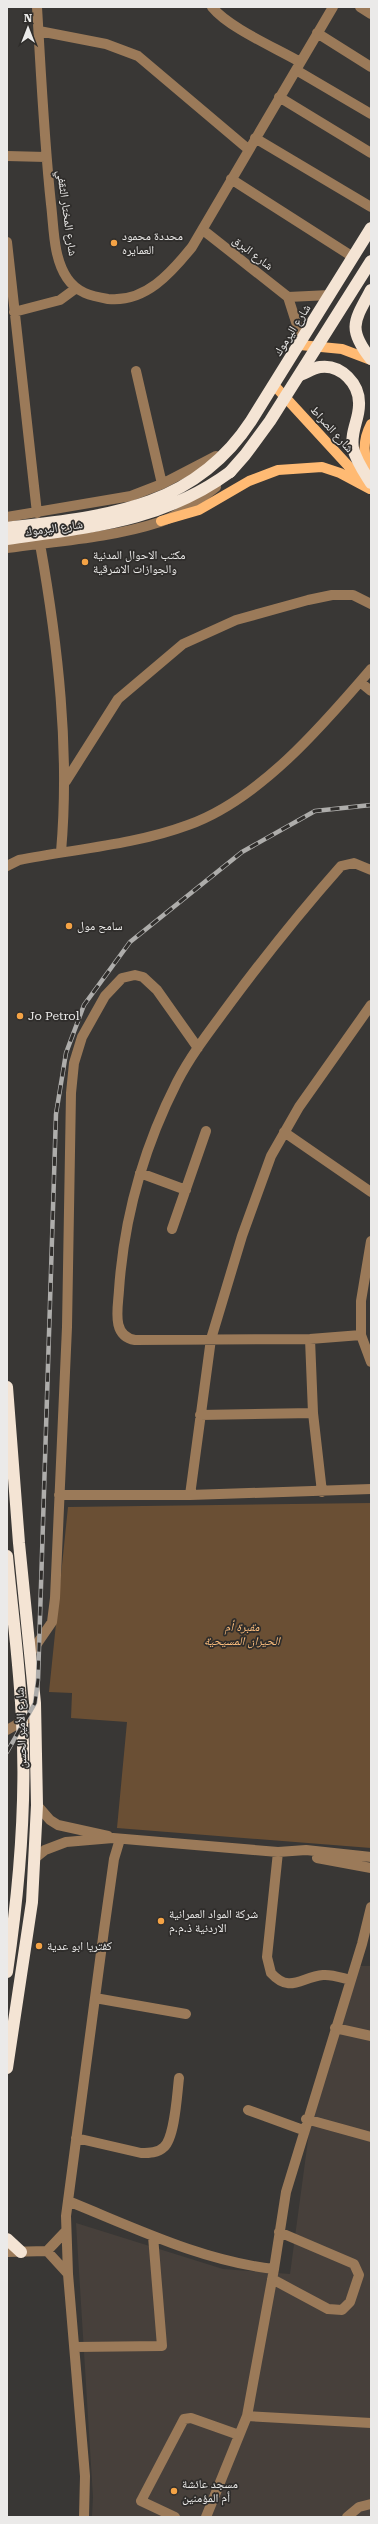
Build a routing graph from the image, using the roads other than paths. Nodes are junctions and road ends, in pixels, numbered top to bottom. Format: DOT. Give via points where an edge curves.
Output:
graph roads {
  1 [pos="37,7"];
  2 [pos="212,7"];
  3 [pos="333,7"];
  4 [pos="360,7"];
  5 [pos="371,14"];
  6 [pos="39,31"];
  7 [pos="317,33"];
  8 [pos="298,66"];
  9 [pos="371,67"];
  10 [pos="279,97"];
  11 [pos="371,114"];
  12 [pos="255,138"];
  13 [pos="248,149"];
  14 [pos="371,153"];
  15 [pos="7,156"];
  16 [pos="46,157"];
  17 [pos="231,179"];
  18 [pos="371,207"];
  19 [pos="371,228"];
  20 [pos="203,230"];
  21 [pos="7,242"];
  22 [pos="353,257"];
  23 [pos="371,261"];
  24 [pos="76,289"];
  25 [pos="371,290"];
  26 [pos="330,295"];
  27 [pos="288,297"];
  28 [pos="14,312"];
  29 [pos="301,343"];
  30 [pos="371,360"];
  31 [pos="136,371"];
  32 [pos="300,375"];
  33 [pos="274,385"];
  34 [pos="371,424"];
  35 [pos="235,446"];
  36 [pos="371,473"];
  37 [pos="162,484"];
  38 [pos="371,487"];
  39 [pos="187,503"];
  40 [pos="37,513"];
  41 [pos="7,517"];
  42 [pos="161,521"];
  43 [pos="7,528"];
  44 [pos="7,539"];
  45 [pos="40,544"];
  46 [pos="7,548"];
  47 [pos="371,604"];
  48 [pos="371,669"];
  49 [pos="360,682"];
  50 [pos="371,691"];
  51 [pos="66,781"];
  52 [pos="61,852"];
  53 [pos="7,856"];
  54 [pos="19,860"];
  55 [pos="7,866"];
  56 [pos="371,870"];
  57 [pos="371,1005"];
  58 [pos="198,1048"];
  59 [pos="206,1131"];
  60 [pos="284,1132"];
  61 [pos="140,1173"];
  62 [pos="186,1190"];
  63 [pos="371,1192"];
  64 [pos="172,1229"];
  65 [pos="371,1241"];
  66 [pos="361,1335"];
  67 [pos="211,1339"];
  68 [pos="310,1339"];
  69 [pos="371,1362"];
  70 [pos="7,1387"];
  71 [pos="313,1412"];
  72 [pos="200,1415"];
  73 [pos="371,1489"];
  74 [pos="322,1492"];
  75 [pos="59,1495"];
  76 [pos="190,1495"];
  77 [pos="7,1556"];
  78 [pos="30,1654"];
  79 [pos="35,1714"];
  80 [pos="22,1723"];
  81 [pos="7,1730"];
  82 [pos="37,1805"];
  83 [pos="117,1838"];
  84 [pos="278,1852"];
  85 [pos="292,1853"];
  86 [pos="371,1857"];
  87 [pos="35,1858"];
  88 [pos="371,1868"];
  89 [pos="371,1907"];
  90 [pos="369,1926"];
  91 [pos="7,1972"];
  92 [pos="351,1980"];
  93 [pos="95,1998"];
  94 [pos="186,2014"];
  95 [pos="335,2028"];
  96 [pos="371,2036"];
  97 [pos="7,2068"];
  98 [pos="179,2078"];
  99 [pos="248,2110"];
  100 [pos="306,2119"];
  101 [pos="303,2130"];
  102 [pos="371,2136"];
  103 [pos="76,2138"];
  104 [pos="68,2201"];
  105 [pos="65,2232"];
  106 [pos="279,2232"];
  107 [pos="153,2236"];
  108 [pos="7,2239"];
  109 [pos="47,2251"];
  110 [pos="7,2252"];
  111 [pos="21,2252"];
  112 [pos="274,2269"];
  113 [pos="68,2274"];
  114 [pos="272,2279"];
  115 [pos="75,2347"];
  116 [pos="247,2416"];
  117 [pos="371,2423"];
  118 [pos="239,2435"];
  119 [pos="371,2504"];
  120 [pos="84,2517"];
  121 [pos="175,2517"];
  122 [pos="206,2517"];
  123 [pos="347,2517"];
  1 -- 6 [label="street, شارع المختار الثقفي"];
  2 -- 8 [label="street" via="218,14"];
  3 -- 7 [label="street"];
  4 -- 5 [label="street"];
  6 -- 13 [label="street" via="106,44 138,56"];
  6 -- 16 [label="street, شارع المختار الثقفي"];
  7 -- 8 [label="street"];
  7 -- 9 [label="street"];
  8 -- 10 [label="street"];
  8 -- 11 [label="street"];
  10 -- 12 [label="street"];
  10 -- 14 [label="street"];
  12 -- 13 [label="street"];
  12 -- 18 [label="street"];
  13 -- 17 [label="street"];
  15 -- 16 [label="street"];
  16 -- 24 [label="street, شارع المختار الثقفي" via="56,245 66,277"];
  17 -- 20 [label="street"];
  17 -- 22 [label="street"];
  19 -- 22 [label="highway, شارع اليرموك"];
  20 -- 24 [label="street" via="167,276 153,288 118,300 92,297"];
  20 -- 27 [label="street, شارع البرق"];
  21 -- 28 [label="street"];
  22 -- 26 [label="highway, شارع اليرموك"];
  23 -- 32 [label="highway, شارع اليرموك, bridge"];
  24 -- 28 [label="street" via="54,303"];
  25 -- 30 [label="highway" via="357,315 354,327 358,340"];
  26 -- 27 [label="street"];
  26 -- 29 [label="highway, شارع اليرموك"];
  27 -- 29 [label="street"];
  28 -- 40 [label="street"];
  29 -- 30 [label="main road" via="342,349"];
  29 -- 33 [label="highway, شارع اليرموك"];
  31 -- 37 [label="street"];
  32 -- 38 [label="highway" via="320,367 337,369 350,379 358,392 359,405 353,427 353,448"];
  32 -- 39 [label="highway, شارع اليرموك, bridge" via="266,427 230,472"];
  33 -- 35 [label="highway, شارع اليرموك"];
  33 -- 38 [label="main road, شارع الصراط"];
  34 -- 36 [label="main road" via="364,448"];
  35 -- 37 [label="street, شارع اليرموك"];
  35 -- 43 [label="highway, شارع اليرموك" via="194,481 138,506 96,517"];
  37 -- 40 [label="street, شارع اليرموك" via="114,500"];
  38 -- 42 [label="main road" via="322,467 278,470 249,481 199,510"];
  39 -- 42 [label="street, شارع اليرموك"];
  39 -- 44 [label="highway, شارع اليرموك" via="132,519"];
  40 -- 41 [label="street, شارع اليرموك"];
  42 -- 45 [label="street, شارع اليرموك" via="126,531"];
  45 -- 46 [label="street, شارع اليرموك"];
  45 -- 51 [label="street" via="52,617"];
  47 -- 51 [label="street" via="353,595 332,595 308,600 236,620 183,644 118,699"];
  48 -- 49 [label="street"];
  49 -- 50 [label="street"];
  49 -- 52 [label="street" via="288,759 266,778 221,809 189,825 161,834"];
  51 -- 52 [label="street"];
  52 -- 54 [label="street"];
  53 -- 54 [label="street"];
  54 -- 55 [label="street"];
  56 -- 58 [label="street" via="354,863 342,866 276,941"];
  57 -- 60 [label="street"];
  58 -- 61 [label="street" via="177,1082"];
  58 -- 75 [label="street" via="157,990 143,977 134,975 122,978 105,996 78,1047 71,1093 68,1265"];
  59 -- 62 [label="street"];
  60 -- 63 [label="street"];
  60 -- 67 [label="street" via="271,1156 242,1236"];
  61 -- 62 [label="street"];
  61 -- 67 [label="street" via="122,1251 118,1329 126,1338 135,1340"];
  62 -- 64 [label="street"];
  65 -- 66 [label="street" via="361,1301"];
  66 -- 68 [label="street"];
  66 -- 69 [label="street"];
  67 -- 68 [label="street"];
  67 -- 72 [label="street"];
  68 -- 71 [label="street"];
  70 -- 78 [label="highway, شارع الأمير الحسن"];
  71 -- 72 [label="street"];
  71 -- 74 [label="street"];
  72 -- 76 [label="street"];
  73 -- 74 [label="street"];
  74 -- 76 [label="street"];
  75 -- 76 [label="street"];
  75 -- 78 [label="street" via="53,1614 48,1630"];
  77 -- 80 [label="highway, شارع الأمير الحسن"];
  78 -- 79 [label="highway, شارع الأمير الحسن"];
  79 -- 80 [label="street"];
  79 -- 82 [label="highway, شارع الأمير الحسن"];
  80 -- 81 [label="street"];
  80 -- 91 [label="highway, شارع الأمير الحسن" via="20,1864"];
  82 -- 83 [label="street" via="58,1825"];
  82 -- 87 [label="highway, شارع الأمير الحسن"];
  83 -- 84 [label="street"];
  83 -- 87 [label="street" via="66,1842 45,1850"];
  83 -- 93 [label="street"];
  84 -- 85 [label="street"];
  84 -- 92 [label="street" via="268,1957 271,1973 285,1983 300,1983 323,1975"];
  85 -- 86 [label="street" via="306,1850"];
  85 -- 88 [label="street"];
  87 -- 97 [label="highway, شارع الأمير الحسن" via="32,1902"];
  89 -- 90 [label="street"];
  90 -- 92 [label="street"];
  92 -- 95 [label="street"];
  93 -- 94 [label="street"];
  93 -- 103 [label="street"];
  95 -- 96 [label="street"];
  95 -- 100 [label="street"];
  98 -- 103 [label="street" via="169,2141 160,2150 141,2153"];
  99 -- 101 [label="street"];
  100 -- 101 [label="street"];
  100 -- 102 [label="street"];
  101 -- 106 [label="street" via="286,2192"];
  103 -- 104 [label="street"];
  104 -- 105 [label="street"];
  104 -- 107 [label="street"];
  105 -- 109 [label="street"];
  105 -- 113 [label="street"];
  106 -- 112 [label="street"];
  106 -- 114 [label="street" via="354,2264 359,2275 350,2302 342,2310 328,2309"];
  107 -- 112 [label="street" via="221,2260"];
  107 -- 115 [label="street" via="162,2346"];
  108 -- 111 [label="highway"];
  109 -- 111 [label="street"];
  109 -- 113 [label="street"];
  110 -- 111 [label="street"];
  112 -- 114 [label="street"];
  113 -- 115 [label="street"];
  114 -- 116 [label="street"];
  115 -- 120 [label="street" via="85,2476"];
  116 -- 117 [label="street"];
  116 -- 118 [label="street"];
  118 -- 121 [label="street" via="191,2418 184,2419 141,2501"];
  118 -- 122 [label="street"];
  119 -- 123 [label="street" via="358,2507"];
}
